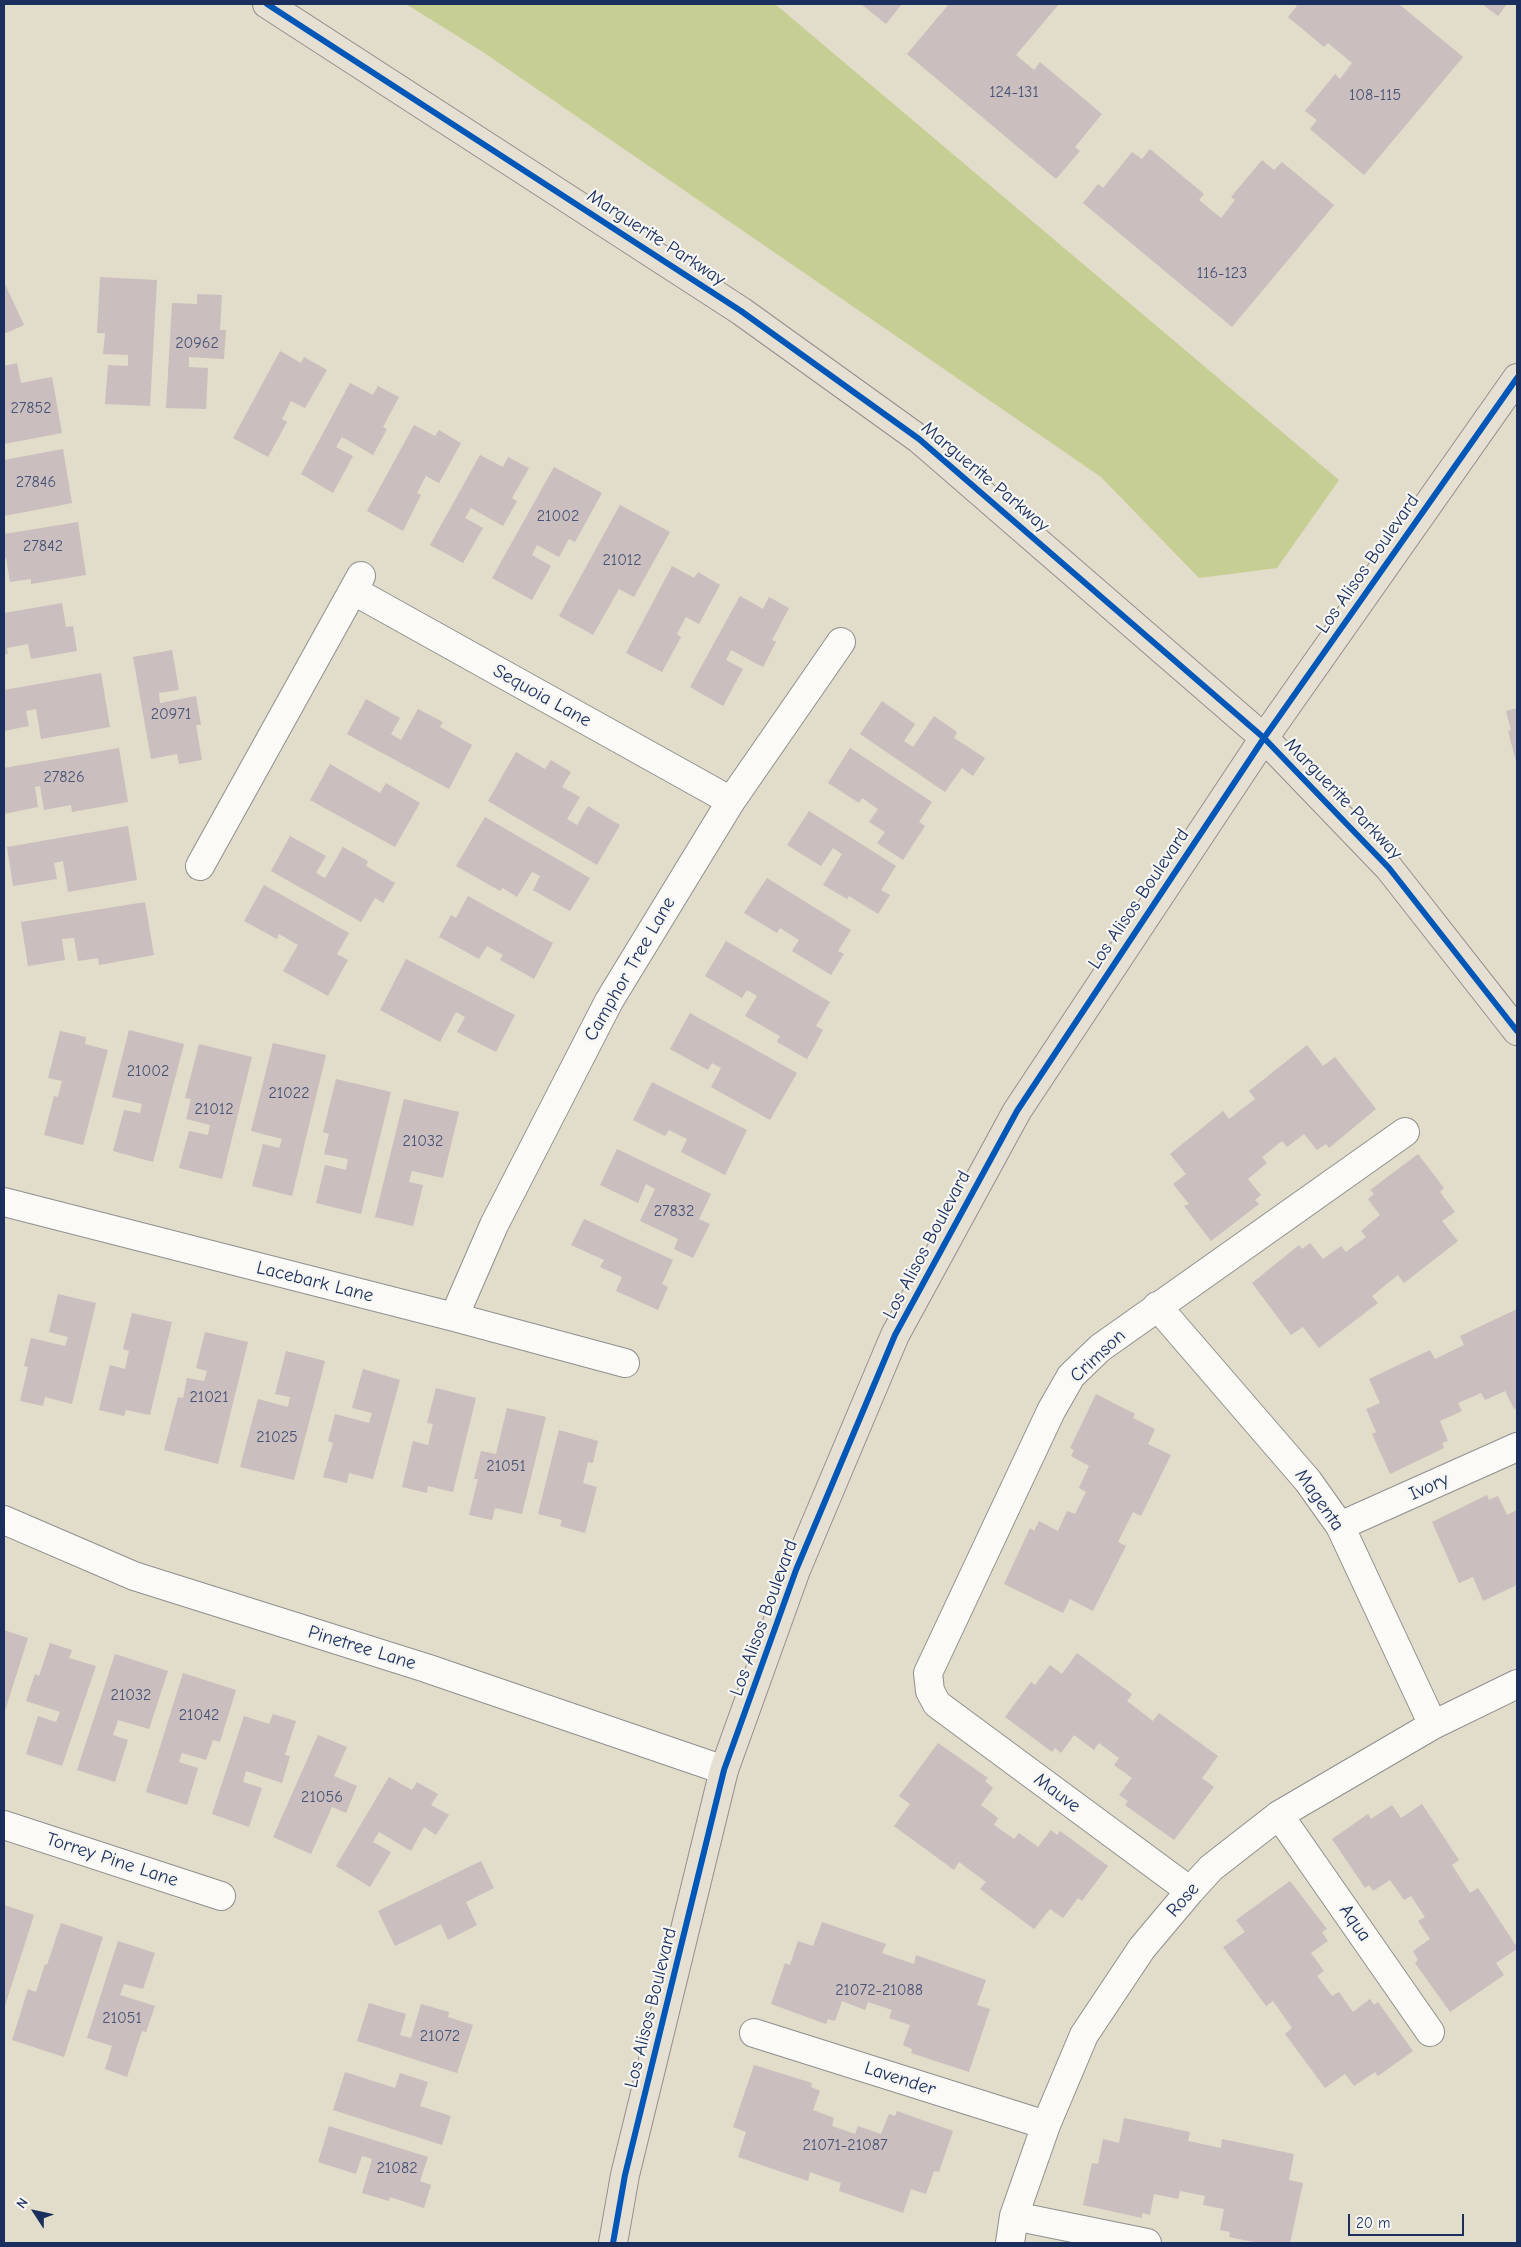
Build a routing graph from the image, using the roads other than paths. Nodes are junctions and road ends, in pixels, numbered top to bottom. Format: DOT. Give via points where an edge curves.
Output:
graph roads {
  1 [pos="267,4"];
  2 [pos="1517,378"];
  3 [pos="840,642"];
  4 [pos="1264,738"];
  5 [pos="731,801"];
  6 [pos="200,866"];
  7 [pos="1517,1031"];
  8 [pos="1405,1132"];
  9 [pos="4,1202"];
  10 [pos="1157,1306"];
  11 [pos="454,1317"];
  12 [pos="625,1363"];
  13 [pos="1517,1447"];
  14 [pos="4,1520"];
  15 [pos="1340,1526"];
  16 [pos="930,1691"];
  17 [pos="1515,1693"];
  18 [pos="1433,1725"];
  19 [pos="724,1770"];
  20 [pos="1279,1815"];
  21 [pos="4,1824"];
  22 [pos="1190,1891"];
  23 [pos="221,1896"];
  24 [pos="1430,2032"];
  25 [pos="754,2033"];
  26 [pos="1046,2125"];
  27 [pos="1014,2216"];
  28 [pos="613,2243"];
  29 [pos="1010,2243"];
  30 [pos="1147,2243"];
  1 -- 4 [label="main road, Marguerite Parkway" via="742,311 919,439"];
  2 -- 4 [label="main road, Los Alisos Boulevard"];
  3 -- 5 [label="street, Camphor Tree Lane"];
  4 -- 7 [label="main road, Marguerite Parkway" via="1389,868"];
  4 -- 19 [label="main road, Los Alisos Boulevard" via="1017,1111 895,1335 796,1570"];
  5 -- 6 [label="street, Sequoia Lane" via="357,584"];
  5 -- 11 [label="street, Camphor Tree Lane" via="609,1001 494,1225"];
  8 -- 10 [label="street, Crimson"];
  9 -- 11 [label="street, Lacebark Lane"];
  10 -- 15 [label="street, Magenta" via="1308,1481"];
  10 -- 16 [label="street, Crimson" via="1100,1348 1071,1376 1050,1411 928,1673"];
  11 -- 12 [label="street, Lacebark Lane"];
  13 -- 15 [label="street, Ivory"];
  14 -- 19 [label="street, Pinetree Lane" via="134,1576 426,1668"];
  15 -- 18 [label="street, Magenta"];
  16 -- 22 [label="street, Mauve" via="937,1704"];
  17 -- 18 [label="street, Rose"];
  18 -- 20 [label="street, Rose"];
  19 -- 28 [label="main road, Los Alisos Boulevard" via="625,2175"];
  20 -- 22 [label="street, Rose" via="1212,1868"];
  20 -- 24 [label="street, Aqua"];
  21 -- 23 [label="street, Torrey Pine Lane"];
  22 -- 26 [label="street, Rose" via="1142,1948 1084,2035"];
  25 -- 26 [label="street, Lavender"];
  26 -- 27 [label="street, Rose"];
  27 -- 29 [label="street, Rose"];
  27 -- 30 [label="street"];
}
